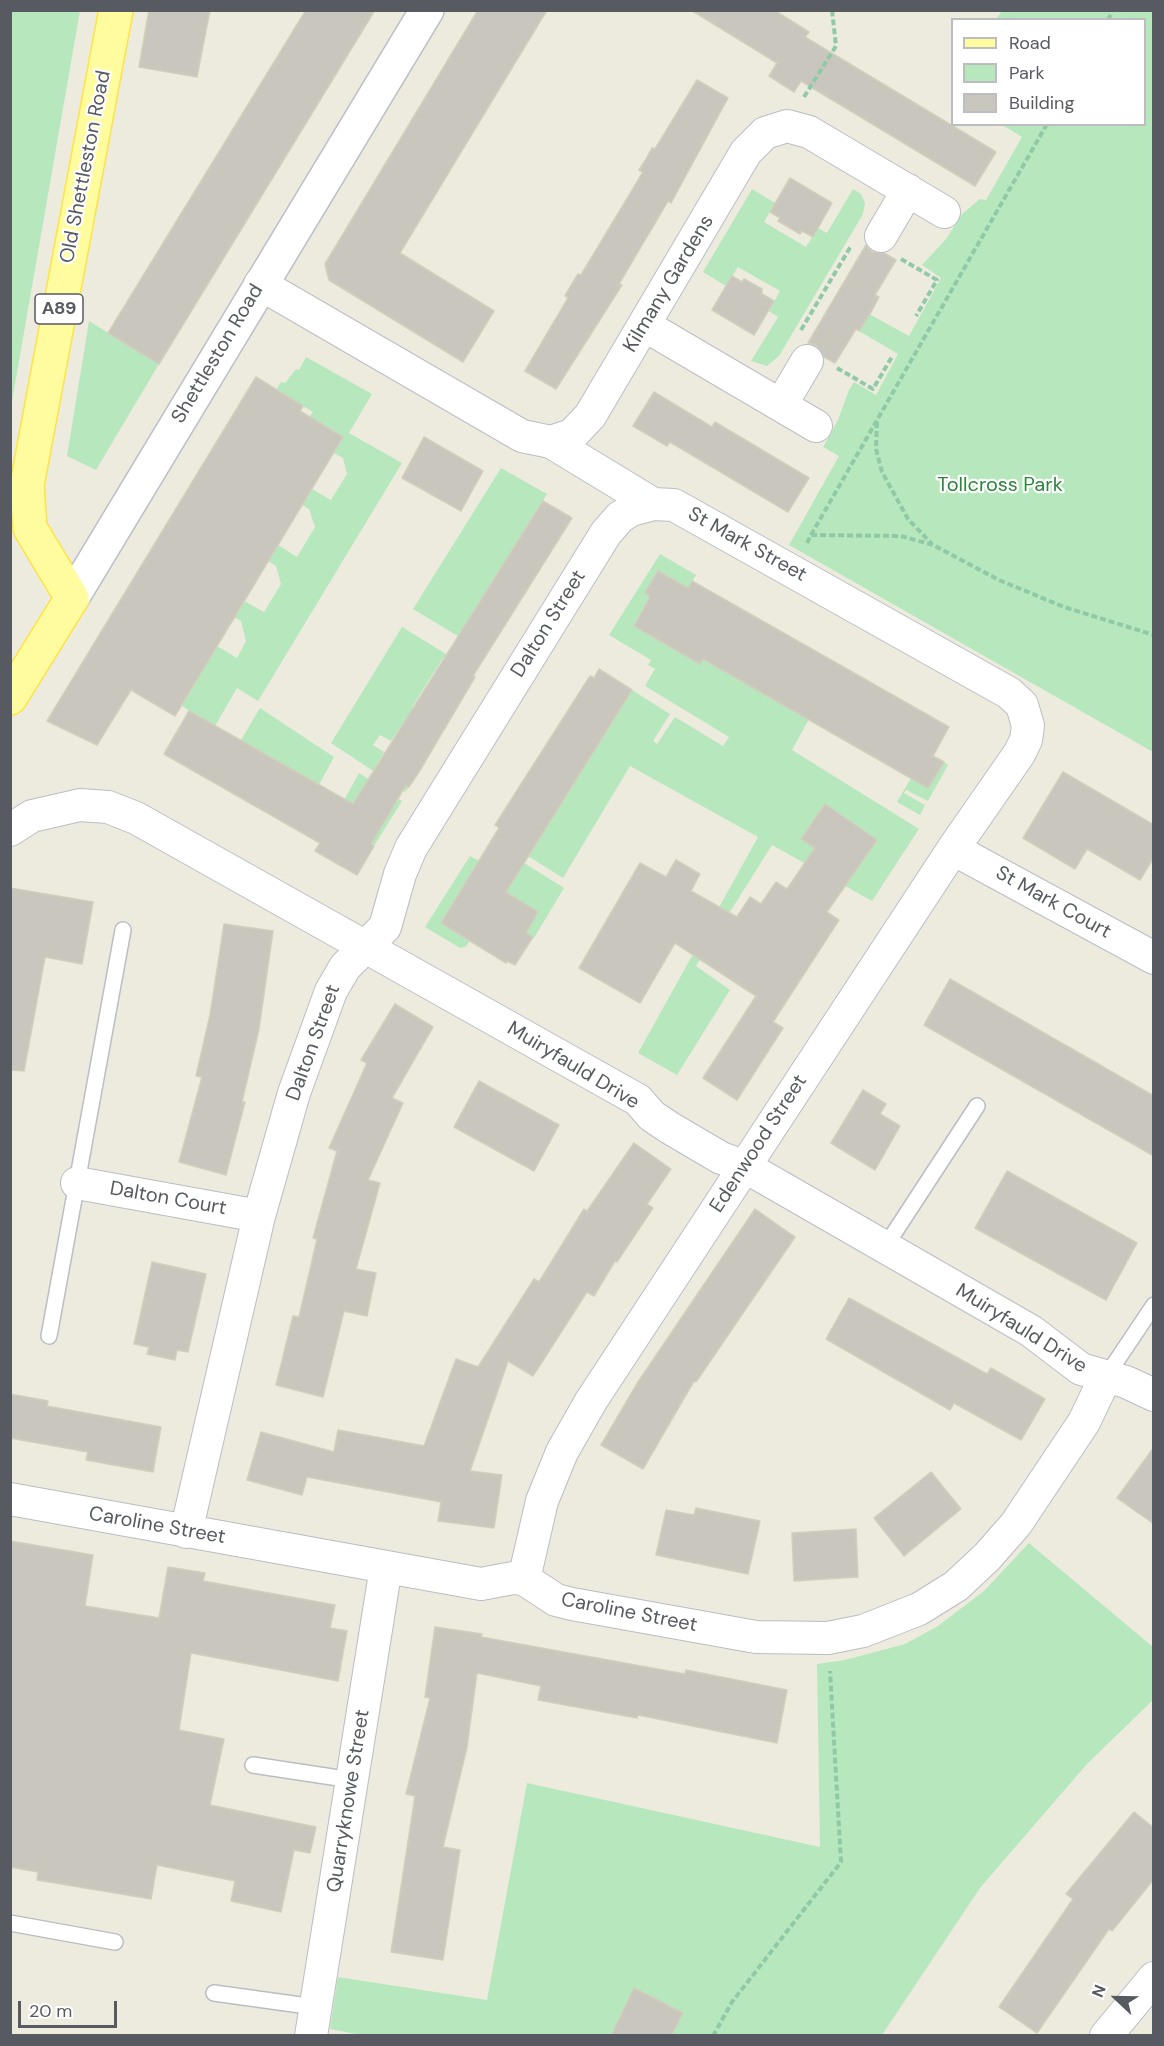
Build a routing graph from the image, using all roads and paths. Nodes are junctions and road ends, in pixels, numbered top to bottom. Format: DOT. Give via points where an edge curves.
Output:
graph roads {
  1 [pos="116,10"];
  2 [pos="427,10"];
  3 [pos="832,10"];
  4 [pos="787,126"];
  5 [pos="1046,126"];
  6 [pos="908,190"];
  7 [pos="944,212"];
  8 [pos="881,236"];
  9 [pos="927,274"];
  10 [pos="260,284"];
  11 [pos="916,315"];
  12 [pos="644,325"];
  13 [pos="893,355"];
  14 [pos="807,361"];
  15 [pos="862,383"];
  16 [pos="781,405"];
  17 [pos="877,421"];
  18 [pos="816,426"];
  19 [pos="551,442"];
  20 [pos="653,504"];
  21 [pos="811,536"];
  22 [pos="933,544"];
  23 [pos="792,570"];
  24 [pos="72,598"];
  25 [pos="1154,634"];
  26 [pos="10,698"];
  27 [pos="1028,726"];
  28 [pos="10,830"];
  29 [pos="953,849"];
  30 [pos="123,930"];
  31 [pos="366,949"];
  32 [pos="1154,958"];
  33 [pos="977,1106"];
  34 [pos="744,1166"];
  35 [pos="77,1183"];
  36 [pos="259,1216"];
  37 [pos="885,1247"];
  38 [pos="1154,1305"];
  39 [pos="49,1336"];
  40 [pos="1104,1378"];
  41 [pos="1154,1395"];
  42 [pos="10,1499"];
  43 [pos="186,1532"];
  44 [pos="386,1567"];
  45 [pos="524,1579"];
  46 [pos="828,1638"];
  47 [pos="254,1765"];
  48 [pos="352,1780"];
  49 [pos="10,1923"];
  50 [pos="115,1942"];
  51 [pos="1154,1978"];
  52 [pos="214,1993"];
  53 [pos="313,2021"];
  54 [pos="713,2036"];
  55 [pos="1106,2036"];
  1 -- 24 [label="main road, Old Shettleston Road / A89" via="27,485 30,528"];
  2 -- 10 [label="street, Shettleston Road"];
  3 -- 4 [label="path" via="836,46"];
  4 -- 6 [label="street" via="809,132"];
  4 -- 12 [label="street, Kilmany Gardens" via="765,133 754,142"];
  5 -- 17 [label="path"];
  6 -- 7 [label="street"];
  6 -- 8 [label="street"];
  8 -- 14 [label="path" via="863,226 789,351"];
  9 -- 11 [label="path" via="937,280"];
  10 -- 19 [label="street, St Mark Street" via="522,436"];
  10 -- 24 [label="street, Shettleston Road"];
  12 -- 16 [label="street"];
  12 -- 19 [label="street, Kilmany Gardens" via="582,427"];
  13 -- 15 [label="path" via="873,389"];
  14 -- 16 [label="street"];
  16 -- 18 [label="street"];
  17 -- 21 [label="path"];
  17 -- 22 [label="path" via="876,449 882,472 908,519"];
  19 -- 20 [label="street, St Mark Street"];
  20 -- 23 [label="street, St Mark Street" via="684,509"];
  20 -- 31 [label="street, Dalton Street" via="631,510 606,532 411,848 390,916"];
  21 -- 22 [label="path" via="900,536"];
  21 -- 23 [label="path"];
  22 -- 25 [label="path" via="999,580 1064,607"];
  23 -- 27 [label="street, St Mark Street" via="1010,693 1022,705"];
  24 -- 26 [label="main road, Shettleston Road"];
  27 -- 29 [label="street, Edenwood Street" via="1019,754"];
  28 -- 31 [label="street, Muiryfauld Drive" via="32,816 59,809 80,805 108,807 136,818"];
  29 -- 32 [label="street, St Mark Court"];
  29 -- 34 [label="street, Edenwood Street"];
  30 -- 35 [label="lane"];
  31 -- 34 [label="street, Muiryfauld Drive" via="638,1100 652,1116 706,1150"];
  31 -- 36 [label="street, Dalton Street" via="345,967 331,991 294,1093"];
  33 -- 37 [label="lane"];
  34 -- 37 [label="street, Muiryfauld Drive"];
  34 -- 45 [label="street, Edenwood Street" via="562,1452 542,1501"];
  35 -- 36 [label="street, Dalton Court"];
  35 -- 39 [label="lane"];
  36 -- 43 [label="street, Dalton Street"];
  37 -- 40 [label="street, Muiryfauld Drive" via="1031,1331 1081,1369"];
  38 -- 40 [label="lane"];
  40 -- 41 [label="street, Muiryfauld Drive" via="1126,1382"];
  40 -- 46 [label="street, Caroline Street" via="1084,1422 1016,1524 987,1557 956,1586 919,1609 863,1631"];
  42 -- 43 [label="street, Caroline Street"];
  43 -- 44 [label="street, Caroline Street"];
  44 -- 45 [label="street, Caroline Street" via="481,1584"];
  44 -- 48 [label="street, Quarryknowe Street"];
  45 -- 46 [label="street, Caroline Street" via="556,1600 573,1604 756,1637"];
  46 -- 54 [label="path" via="841,1862 732,2002"];
  47 -- 48 [label="lane"];
  48 -- 53 [label="street, Quarryknowe Street"];
  49 -- 50 [label="lane"];
  51 -- 55 [label="street"];
  52 -- 53 [label="lane"];
}
